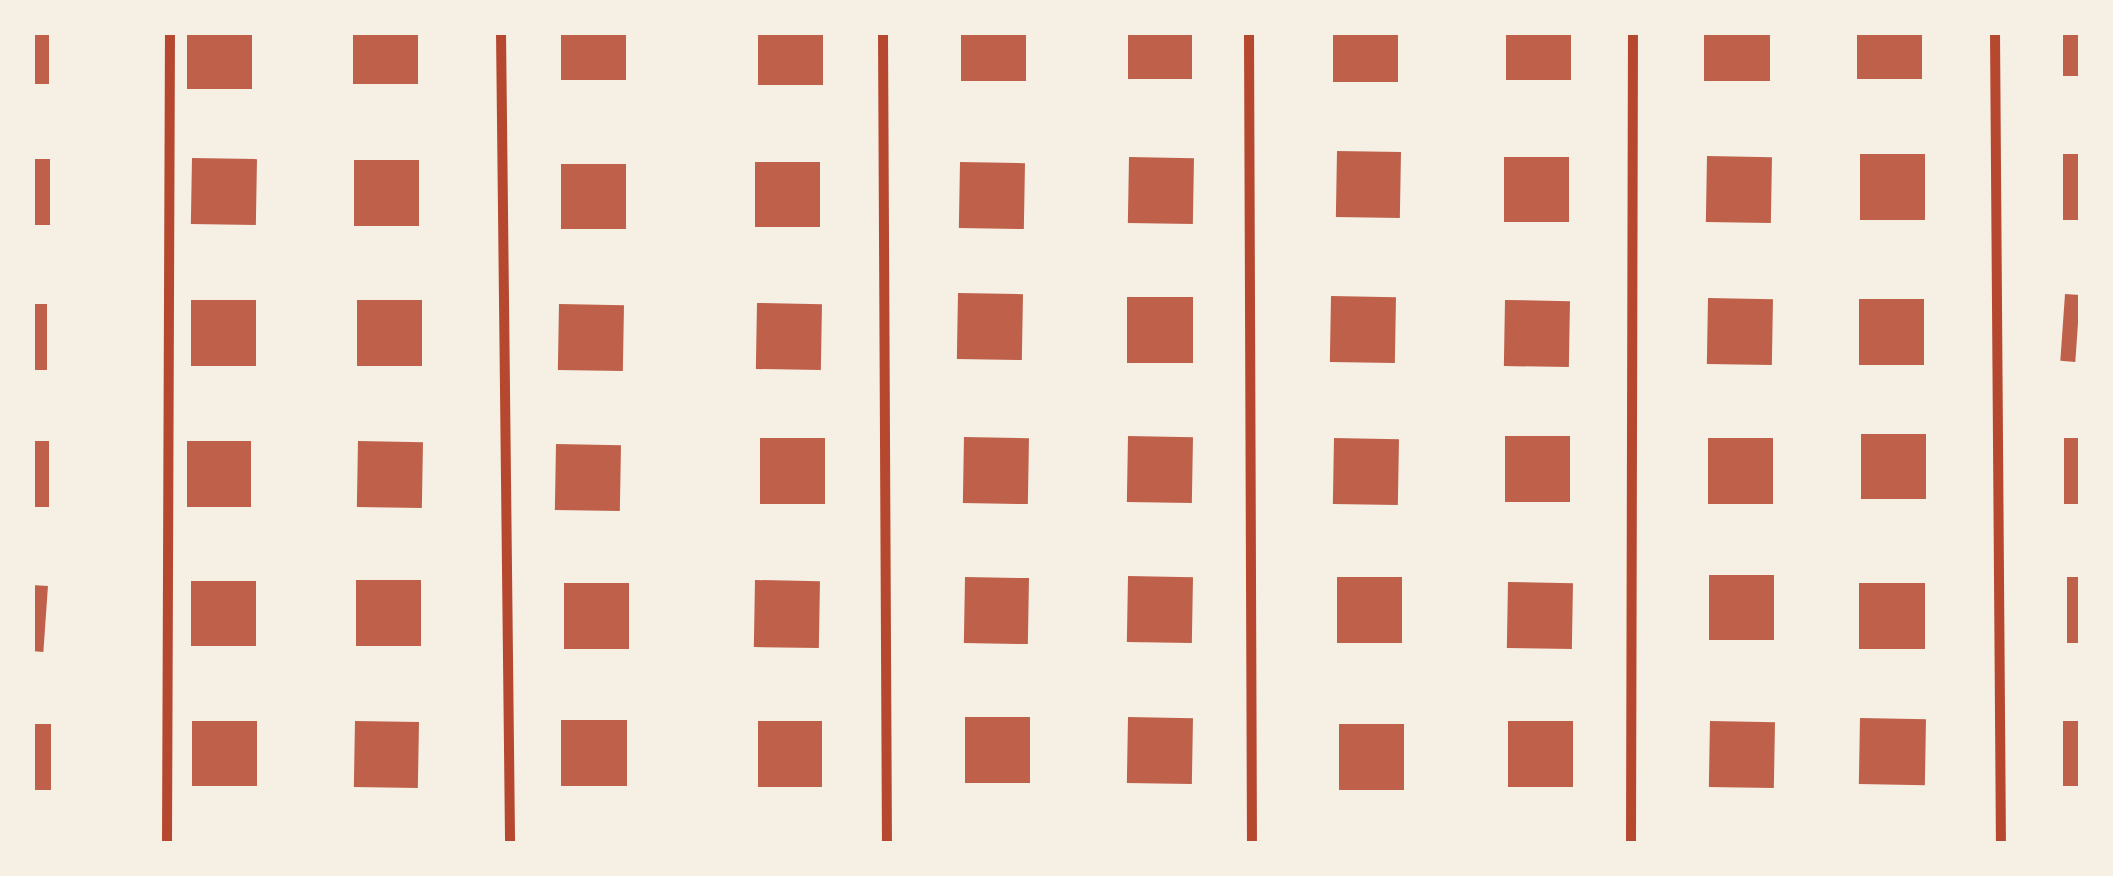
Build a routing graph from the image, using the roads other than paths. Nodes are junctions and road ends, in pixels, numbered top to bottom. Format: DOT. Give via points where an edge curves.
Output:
graph roads {
  1 [pos="170,32"];
  2 [pos="501,32"];
  3 [pos="883,32"];
  4 [pos="1249,32"];
  5 [pos="1633,32"];
  6 [pos="1995,32"];
  7 [pos="167,844"];
  8 [pos="510,844"];
  9 [pos="886,844"];
  10 [pos="1252,844"];
  11 [pos="1632,844"];
  12 [pos="2002,844"];
  1 -- 7 [label="street"];
  2 -- 8 [label="street"];
  3 -- 9 [label="street"];
  4 -- 10 [label="street"];
  5 -- 11 [label="street"];
  6 -- 12 [label="street"];
}
